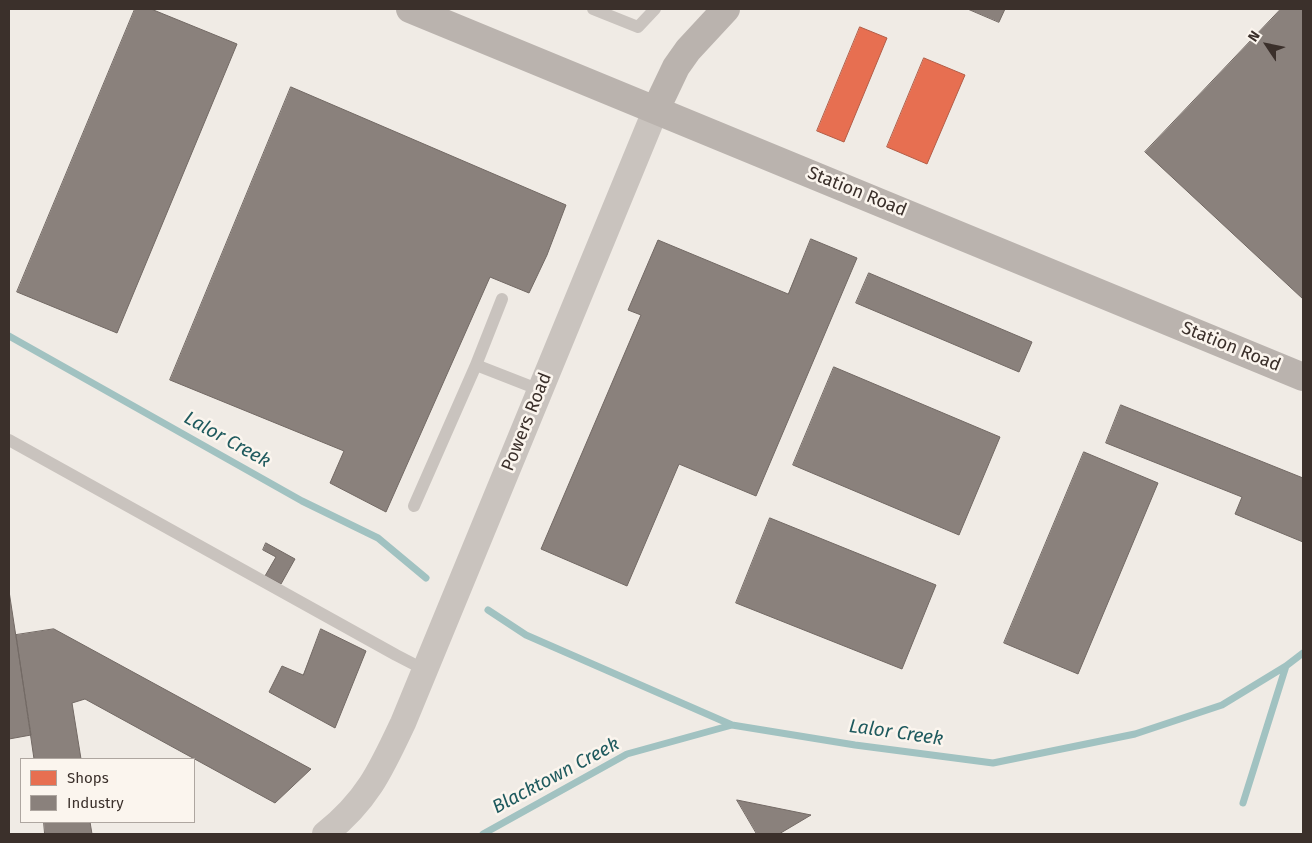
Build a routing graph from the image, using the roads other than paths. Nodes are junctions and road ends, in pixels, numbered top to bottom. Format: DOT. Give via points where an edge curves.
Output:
graph roads {
  1 [pos="410,9"];
  2 [pos="593,9"];
  3 [pos="655,9"];
  4 [pos="726,9"];
  5 [pos="656,109"];
  6 [pos="502,299"];
  7 [pos="476,365"];
  8 [pos="1303,376"];
  9 [pos="540,390"];
  10 [pos="9,440"];
  11 [pos="414,506"];
  12 [pos="424,670"];
  13 [pos="325,834"];
  1 -- 5 [label="main road, Station Road"];
  2 -- 3 [label="lane" via="638,27"];
  4 -- 5 [label="main road, Powers Road" via="676,67"];
  5 -- 8 [label="main road, Station Road"];
  5 -- 9 [label="street, Powers Road"];
  6 -- 7 [label="lane"];
  7 -- 9 [label="lane"];
  7 -- 11 [label="lane"];
  9 -- 12 [label="street, Powers Road"];
  10 -- 12 [label="lane"];
  12 -- 13 [label="street, Powers Road" via="379,773 343,820"];
}
